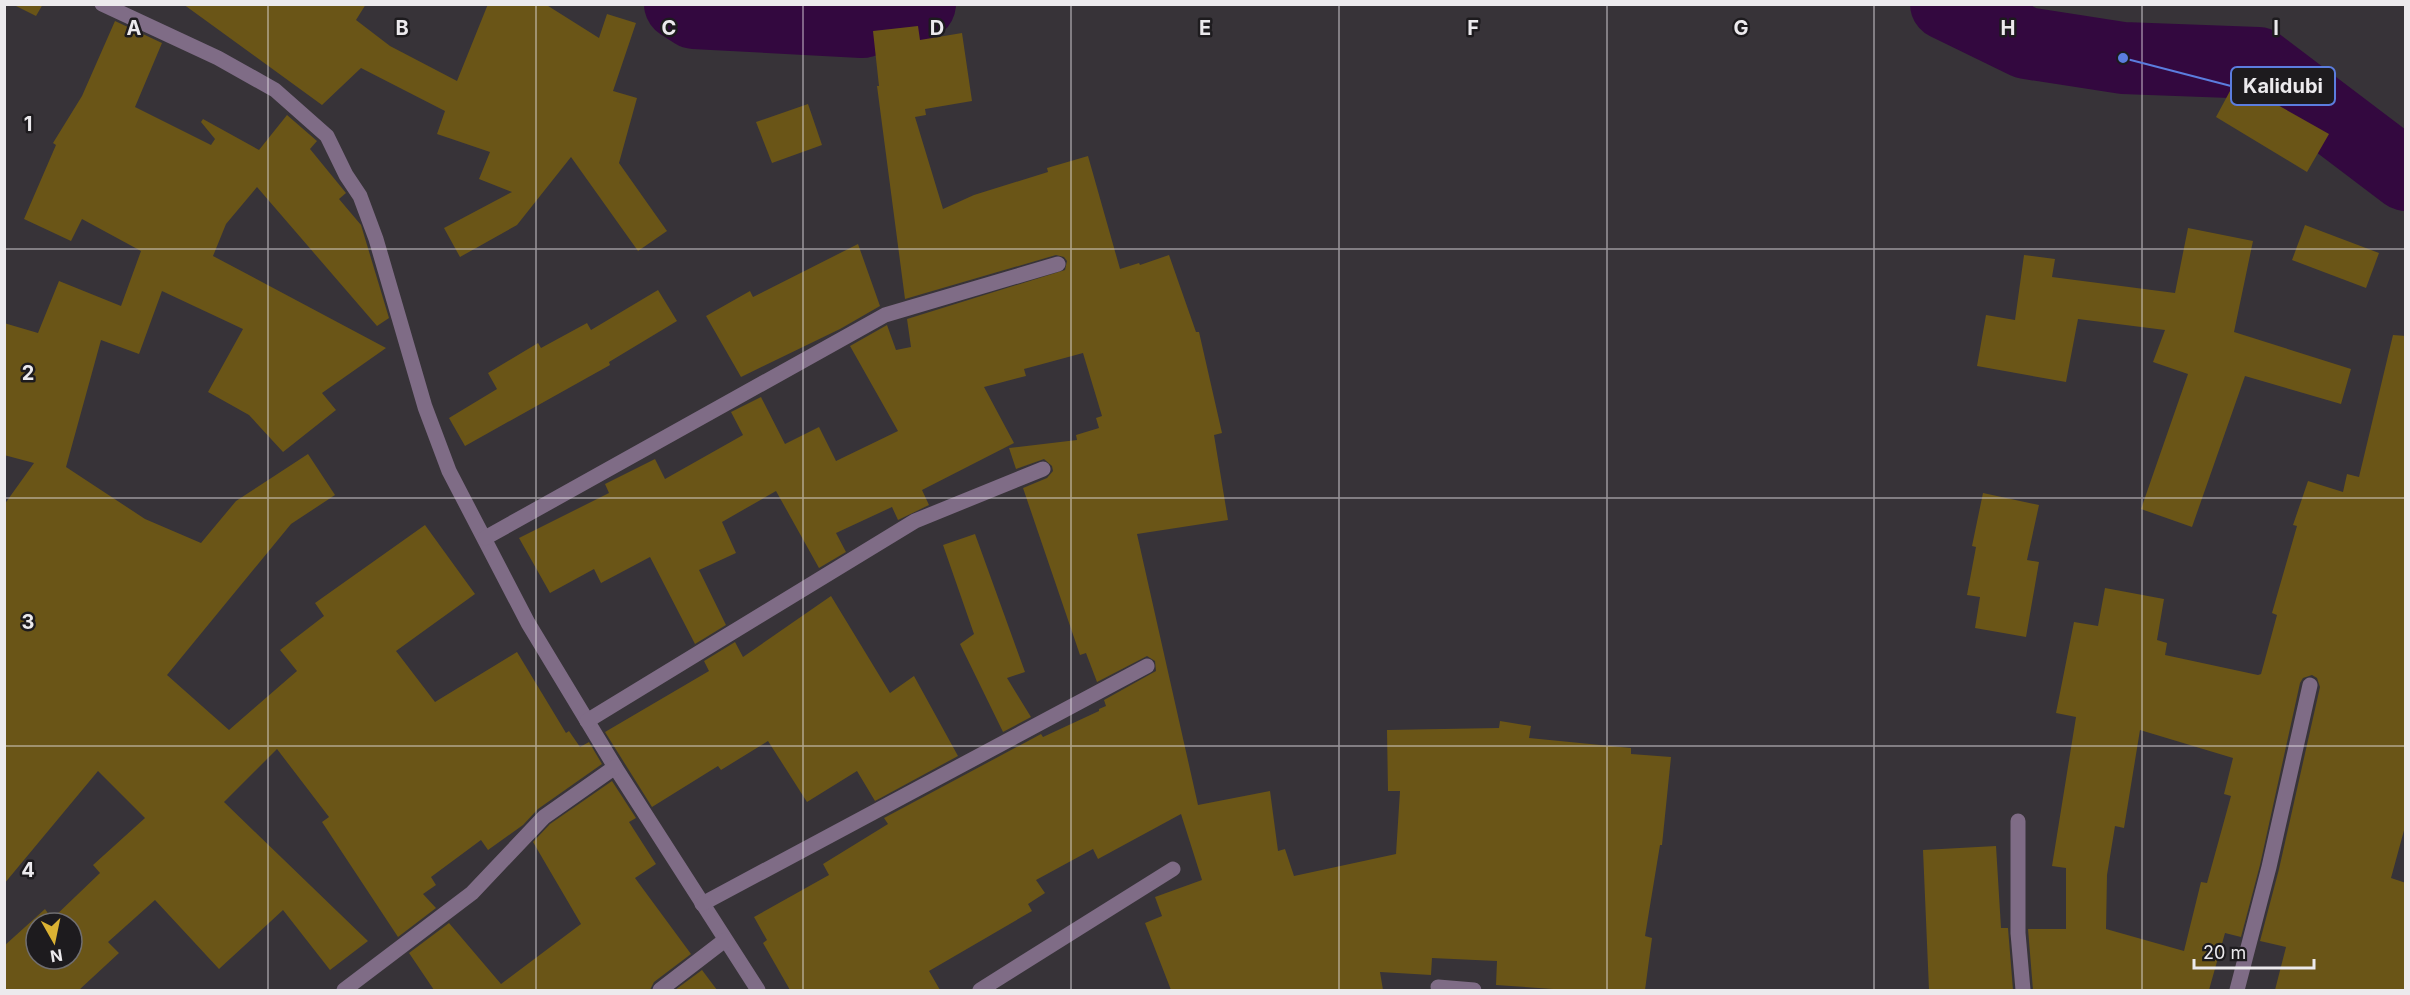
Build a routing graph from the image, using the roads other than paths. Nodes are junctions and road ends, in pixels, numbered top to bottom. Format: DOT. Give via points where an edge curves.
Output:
graph roads {
  1 [pos="102,4"];
  2 [pos="1058,264"];
  3 [pos="1043,469"];
  4 [pos="485,538"];
  5 [pos="1147,666"];
  6 [pos="2310,685"];
  7 [pos="587,721"];
  8 [pos="615,767"];
  9 [pos="2018,821"];
  10 [pos="1173,869"];
  11 [pos="702,904"];
  12 [pos="724,940"];
  13 [pos="1437,987"];
  14 [pos="344,990"];
  15 [pos="660,990"];
  16 [pos="758,990"];
  17 [pos="980,990"];
  18 [pos="1474,990"];
  19 [pos="2023,990"];
  20 [pos="2237,990"];
  1 -- 4 [label="street" via="218,58 275,90 327,136 360,196 376,239 425,407 449,471"];
  2 -- 4 [label="street" via="885,315"];
  3 -- 7 [label="street" via="915,521"];
  4 -- 7 [label="street" via="528,623"];
  5 -- 11 [label="street"];
  6 -- 20 [label="street"];
  7 -- 8 [label="street"];
  8 -- 11 [label="street"];
  8 -- 14 [label="street" via="544,818 472,893"];
  9 -- 19 [label="street" via="2018,933"];
  10 -- 17 [label="street"];
  11 -- 12 [label="street"];
  12 -- 15 [label="street"];
  12 -- 16 [label="street"];
  13 -- 18 [label="street"];
}
